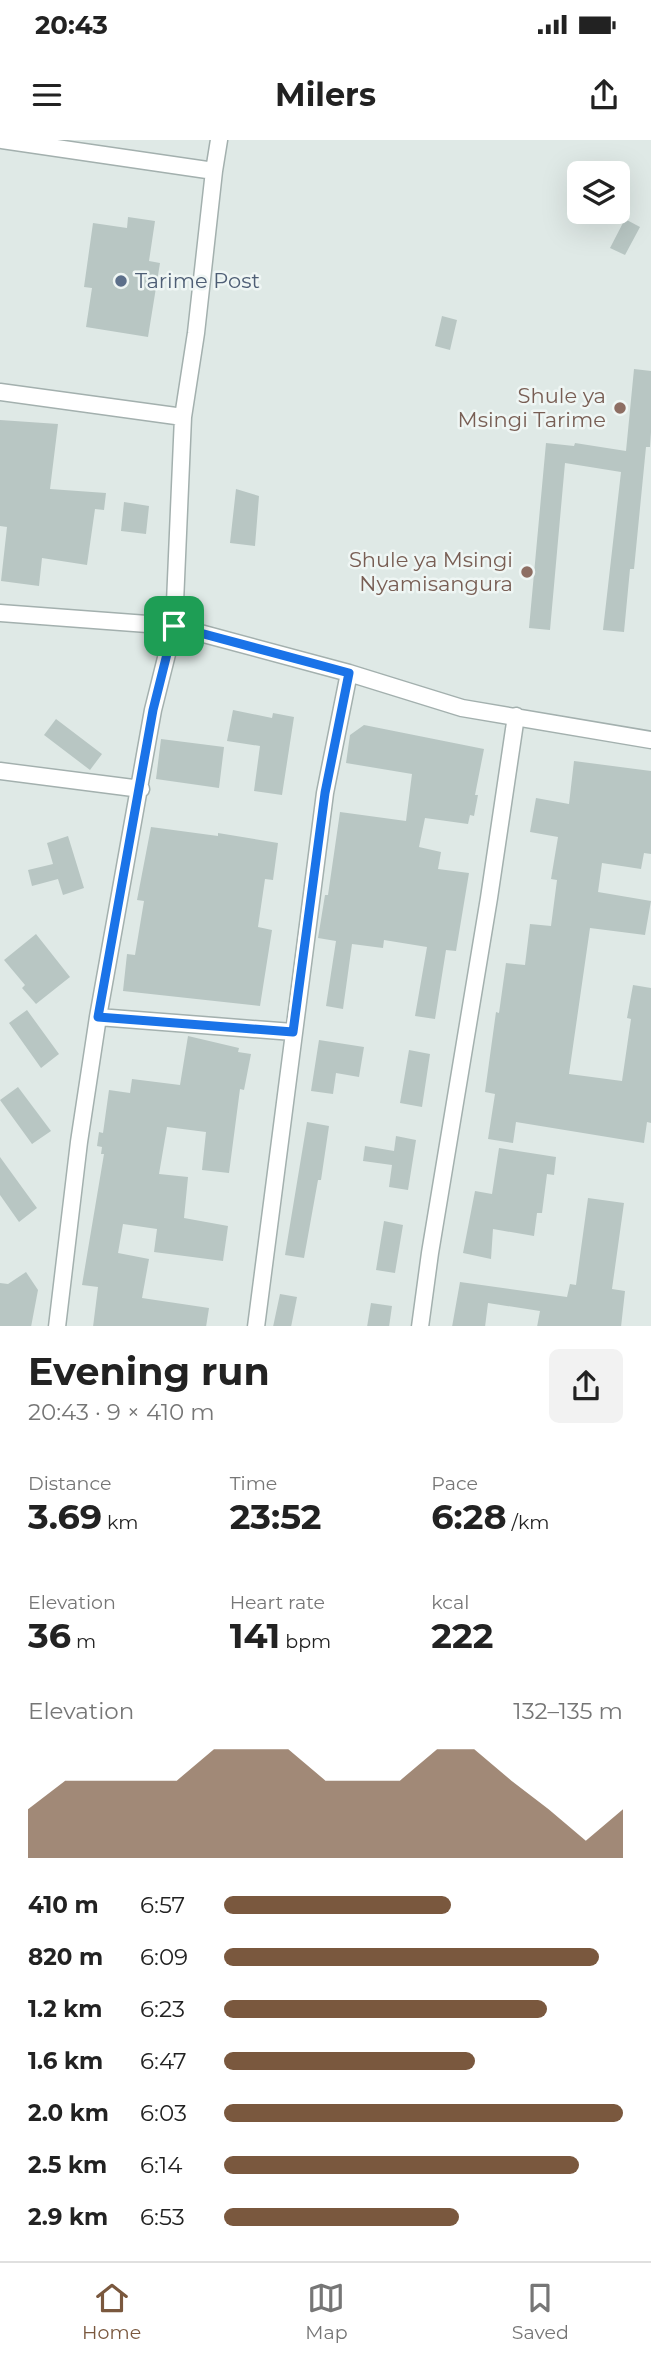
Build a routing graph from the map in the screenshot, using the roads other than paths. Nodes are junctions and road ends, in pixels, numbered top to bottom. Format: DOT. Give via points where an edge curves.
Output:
graph roads {
  1 [pos="2,140"];
  2 [pos="219,140"];
  3 [pos="214,171"];
  4 [pos="0,392"];
  5 [pos="183,417"];
  6 [pos="0,613"];
  7 [pos="174,626"];
  8 [pos="349,673"];
  9 [pos="516,716"];
  10 [pos="651,740"];
  11 [pos="0,771"];
  12 [pos="141,789"];
  13 [pos="98,1017"];
  14 [pos="293,1032"];
  15 [pos="57,1326"];
  16 [pos="256,1326"];
  17 [pos="420,1326"];
  1 -- 3 [label="street"];
  2 -- 3 [label="street"];
  3 -- 5 [label="street"];
  4 -- 5 [label="street"];
  5 -- 7 [label="street"];
  6 -- 7 [label="street"];
  7 -- 8 [label="street"];
  7 -- 12 [label="street" via="153,710"];
  8 -- 9 [label="street" via="462,708"];
  8 -- 14 [label="street" via="325,793"];
  9 -- 10 [label="street"];
  9 -- 17 [label="street"];
  11 -- 12 [label="street"];
  12 -- 13 [label="street"];
  13 -- 14 [label="street"];
  13 -- 15 [label="street"];
  14 -- 16 [label="street"];
}
